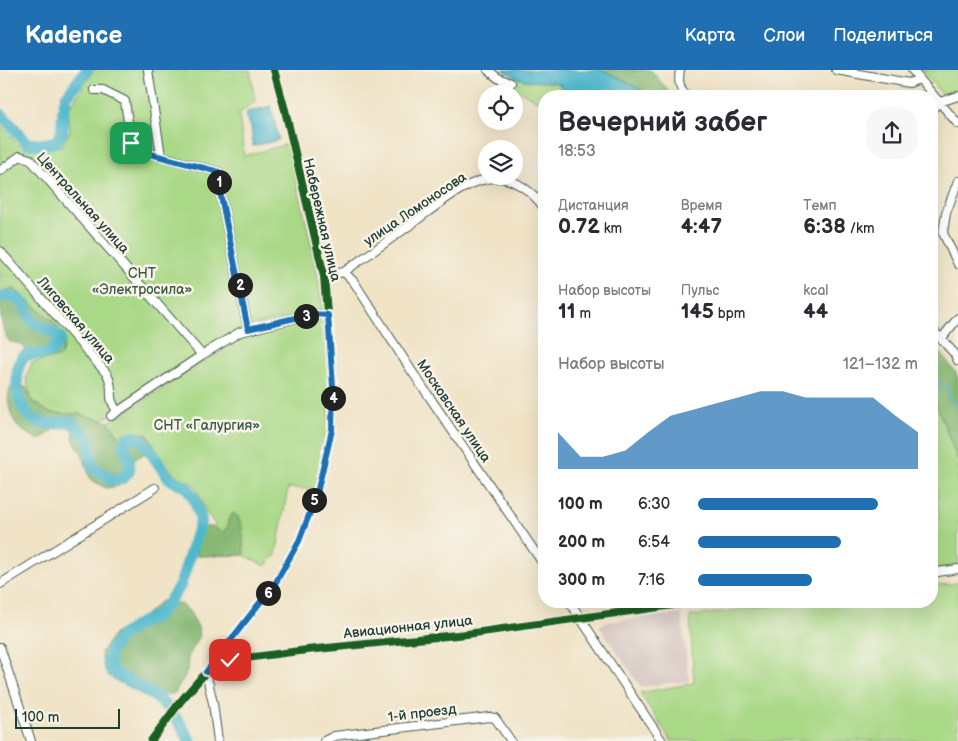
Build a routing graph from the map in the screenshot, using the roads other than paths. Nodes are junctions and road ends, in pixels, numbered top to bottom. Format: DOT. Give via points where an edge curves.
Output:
graph roads {
  1 [pos="148,70"];
  2 [pos="274,70"];
  3 [pos="488,70"];
  4 [pos="680,70"];
  5 [pos="836,70"];
  6 [pos="912,70"];
  7 [pos="919,79"];
  8 [pos="511,83"];
  9 [pos="94,90"];
  10 [pos="681,90"];
  11 [pos="929,90"];
  12 [pos="958,96"];
  13 [pos="940,102"];
  14 [pos="958,124"];
  15 [pos="161,156"];
  16 [pos="0,171"];
  17 [pos="958,181"];
  18 [pos="538,201"];
  19 [pos="0,251"];
  20 [pos="958,264"];
  21 [pos="344,272"];
  22 [pos="324,276"];
  23 [pos="328,315"];
  24 [pos="958,318"];
  25 [pos="248,329"];
  26 [pos="938,336"];
  27 [pos="941,339"];
  28 [pos="202,355"];
  29 [pos="958,360"];
  30 [pos="155,488"];
  31 [pos="538,556"];
  32 [pos="958,569"];
  33 [pos="938,572"];
  34 [pos="0,584"];
  35 [pos="573,608"];
  36 [pos="630,608"];
  37 [pos="580,618"];
  38 [pos="0,647"];
  39 [pos="206,672"];
  40 [pos="31,741"];
  41 [pos="151,741"];
  42 [pos="218,741"];
  43 [pos="324,741"];
  44 [pos="511,741"];
  45 [pos="662,741"];
  1 -- 15 [label="street"];
  2 -- 22 [label="street, Набережная улица"];
  3 -- 8 [label="street"];
  4 -- 10 [label="street"];
  5 -- 7 [label="street" via="909,83"];
  6 -- 7 [label="street"];
  7 -- 11 [label="street"];
  9 -- 15 [label="street" via="103,90 125,101 134,149"];
  12 -- 13 [label="street"];
  13 -- 14 [label="street"];
  15 -- 25 [label="street" via="219,172 219,187"];
  16 -- 28 [label="street, Центральная улица" via="20,156 30,159"];
  17 -- 20 [label="street" via="946,213 943,233"];
  18 -- 21 [label="street, улица Ломоносова" via="529,191 508,180 481,180 457,192"];
  19 -- 28 [label="street, Лиговская улица" via="107,374 112,385 110,399 114,414"];
  21 -- 22 [label="street, улица Ломоносова"];
  21 -- 31 [label="street, Московская улица" via="354,282"];
  22 -- 23 [label="street, Набережная улица"];
  23 -- 25 [label="street" via="312,314"];
  23 -- 39 [label="street, Набережная улица" via="332,430 316,497 299,541 276,582"];
  24 -- 27 [label="street"];
  25 -- 28 [label="street"];
  26 -- 27 [label="street"];
  27 -- 29 [label="street"];
  30 -- 34 [label="street"];
  32 -- 33 [label="street"];
  35 -- 37 [label="street"];
  36 -- 37 [label="street, Авиационная улица"];
  37 -- 39 [label="street, Авиационная улица" via="467,634 271,654 230,660"];
  37 -- 45 [label="street"];
  38 -- 40 [label="street"];
  39 -- 41 [label="street, Авиационная улица"];
  39 -- 42 [label="street"];
  43 -- 44 [label="street, 1-й проезд" via="334,736 489,717 499,722"];
}
